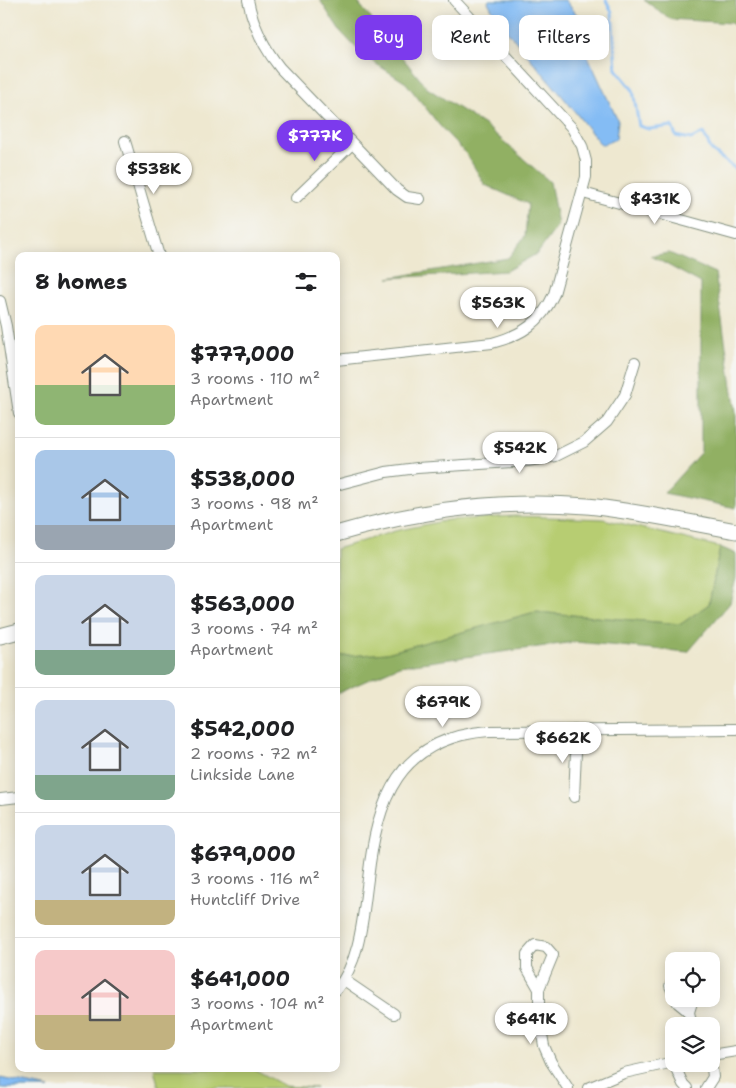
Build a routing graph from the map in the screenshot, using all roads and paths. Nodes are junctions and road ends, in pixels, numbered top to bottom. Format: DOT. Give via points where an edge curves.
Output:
graph roads {
  1 [pos="248,0"];
  2 [pos="454,0"];
  3 [pos="124,141"];
  4 [pos="352,144"];
  5 [pos="583,193"];
  6 [pos="296,198"];
  7 [pos="420,199"];
  8 [pos="736,235"];
  9 [pos="158,252"];
  10 [pos="0,301"];
  11 [pos="340,360"];
  12 [pos="635,362"];
  13 [pos="15,386"];
  14 [pos="340,484"];
  15 [pos="736,531"];
  16 [pos="340,533"];
  17 [pos="15,632"];
  18 [pos="0,636"];
  19 [pos="736,729"];
  20 [pos="574,730"];
  21 [pos="15,797"];
  22 [pos="574,797"];
  23 [pos="1,798"];
  24 [pos="344,980"];
  25 [pos="340,985"];
  26 [pos="539,988"];
  27 [pos="683,1007"];
  28 [pos="691,1007"];
  29 [pos="689,1012"];
  30 [pos="394,1014"];
  31 [pos="690,1017"];
  32 [pos="736,1051"];
  33 [pos="720,1054"];
  34 [pos="665,1065"];
  35 [pos="678,1072"];
  36 [pos="713,1072"];
  37 [pos="568,1088"];
  38 [pos="588,1088"];
  39 [pos="687,1088"];
  40 [pos="706,1088"];
  1 -- 4 [label="street" via="259,35 274,61"];
  2 -- 5 [label="street" via="572,128 586,161"];
  3 -- 9 [label="street"];
  4 -- 6 [label="street"];
  4 -- 7 [label="street" via="397,190 407,197"];
  5 -- 8 [label="street"];
  5 -- 11 [label="street" via="548,308 522,332 492,343"];
  10 -- 13 [label="street"];
  12 -- 14 [label="street" via="629,385 615,411 597,432 556,456 386,472"];
  15 -- 16 [label="street" via="618,510 524,504 410,515"];
  17 -- 18 [label="street"];
  19 -- 20 [label="street"];
  20 -- 22 [label="street"];
  20 -- 24 [label="street" via="464,734 431,747 404,769 389,791 379,815 361,929"];
  21 -- 23 [label="street"];
  24 -- 25 [label="street"];
  24 -- 30 [label="street"];
  26 -- 37 [label="street" via="544,1046"];
  27 -- 29 [label="street"];
  28 -- 29 [label="street"];
  29 -- 31 [label="street"];
  32 -- 33 [label="street"];
  34 -- 38 [label="street" via="624,1073"];
  35 -- 39 [label="street"];
  36 -- 40 [label="street"];
}
